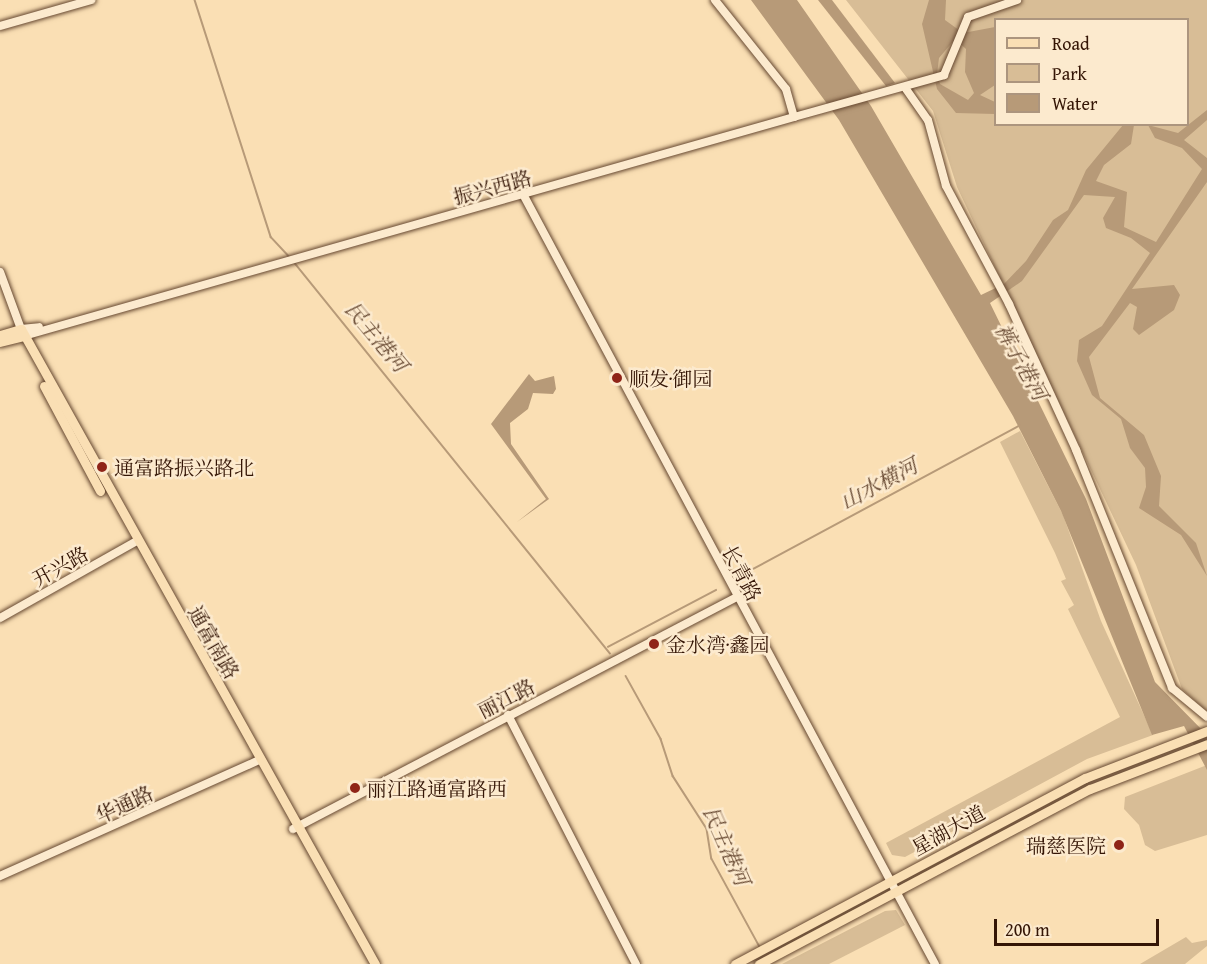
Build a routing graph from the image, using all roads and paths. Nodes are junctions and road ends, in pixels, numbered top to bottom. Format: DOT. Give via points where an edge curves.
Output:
graph roads {
  1 [pos="91,0"];
  2 [pos="715,0"];
  3 [pos="1017,0"];
  4 [pos="0,26"];
  5 [pos="906,89"];
  6 [pos="794,117"];
  7 [pos="524,196"];
  8 [pos="0,272"];
  9 [pos="20,333"];
  10 [pos="0,335"];
  11 [pos="0,342"];
  12 [pos="133,543"];
  13 [pos="735,598"];
  14 [pos="0,618"];
  15 [pos="508,716"];
  16 [pos="1207,717"];
  17 [pos="1207,731"];
  18 [pos="1207,744"];
  19 [pos="258,760"];
  20 [pos="296,827"];
  21 [pos="0,876"];
  22 [pos="891,882"];
  23 [pos="897,891"];
  24 [pos="368,964"];
  25 [pos="375,964"];
  26 [pos="636,964"];
  27 [pos="735,964"];
  28 [pos="759,964"];
  29 [pos="935,964"];
  1 -- 4 [label="street"];
  2 -- 6 [label="street" via="786,89"];
  3 -- 5 [label="street, 振兴西路" via="974,13 936,79"];
  5 -- 6 [label="street, 振兴西路"];
  5 -- 16 [label="street" via="932,128 946,186 1002,289 1124,560 1172,688"];
  6 -- 7 [label="street, 振兴西路"];
  7 -- 9 [label="street, 振兴西路"];
  7 -- 13 [label="street, 长青路"];
  8 -- 9 [label="street, 通富南路"];
  9 -- 10 [label="main road"];
  9 -- 11 [label="main road"];
  9 -- 12 [label="main road, 通富南路"];
  12 -- 14 [label="street, 开兴路"];
  12 -- 19 [label="main road, 通富南路"];
  13 -- 15 [label="street, 丽江路"];
  13 -- 22 [label="street, 长青路"];
  15 -- 20 [label="street, 丽江路"];
  15 -- 26 [label="street"];
  17 -- 22 [label="main road, 星湖大道" via="1085,778"];
  18 -- 23 [label="main road, 星湖大道" via="1090,789"];
  19 -- 20 [label="main road, 通富南路"];
  19 -- 21 [label="street, 华通路"];
  20 -- 24 [label="main road, 通富南路"];
  20 -- 25 [label="main road, 通富南路"];
  22 -- 23 [label="street, 长青路"];
  22 -- 27 [label="main road, 星湖大道"];
  23 -- 28 [label="main road, 星湖大道"];
  23 -- 29 [label="street, 长青路"];
}
